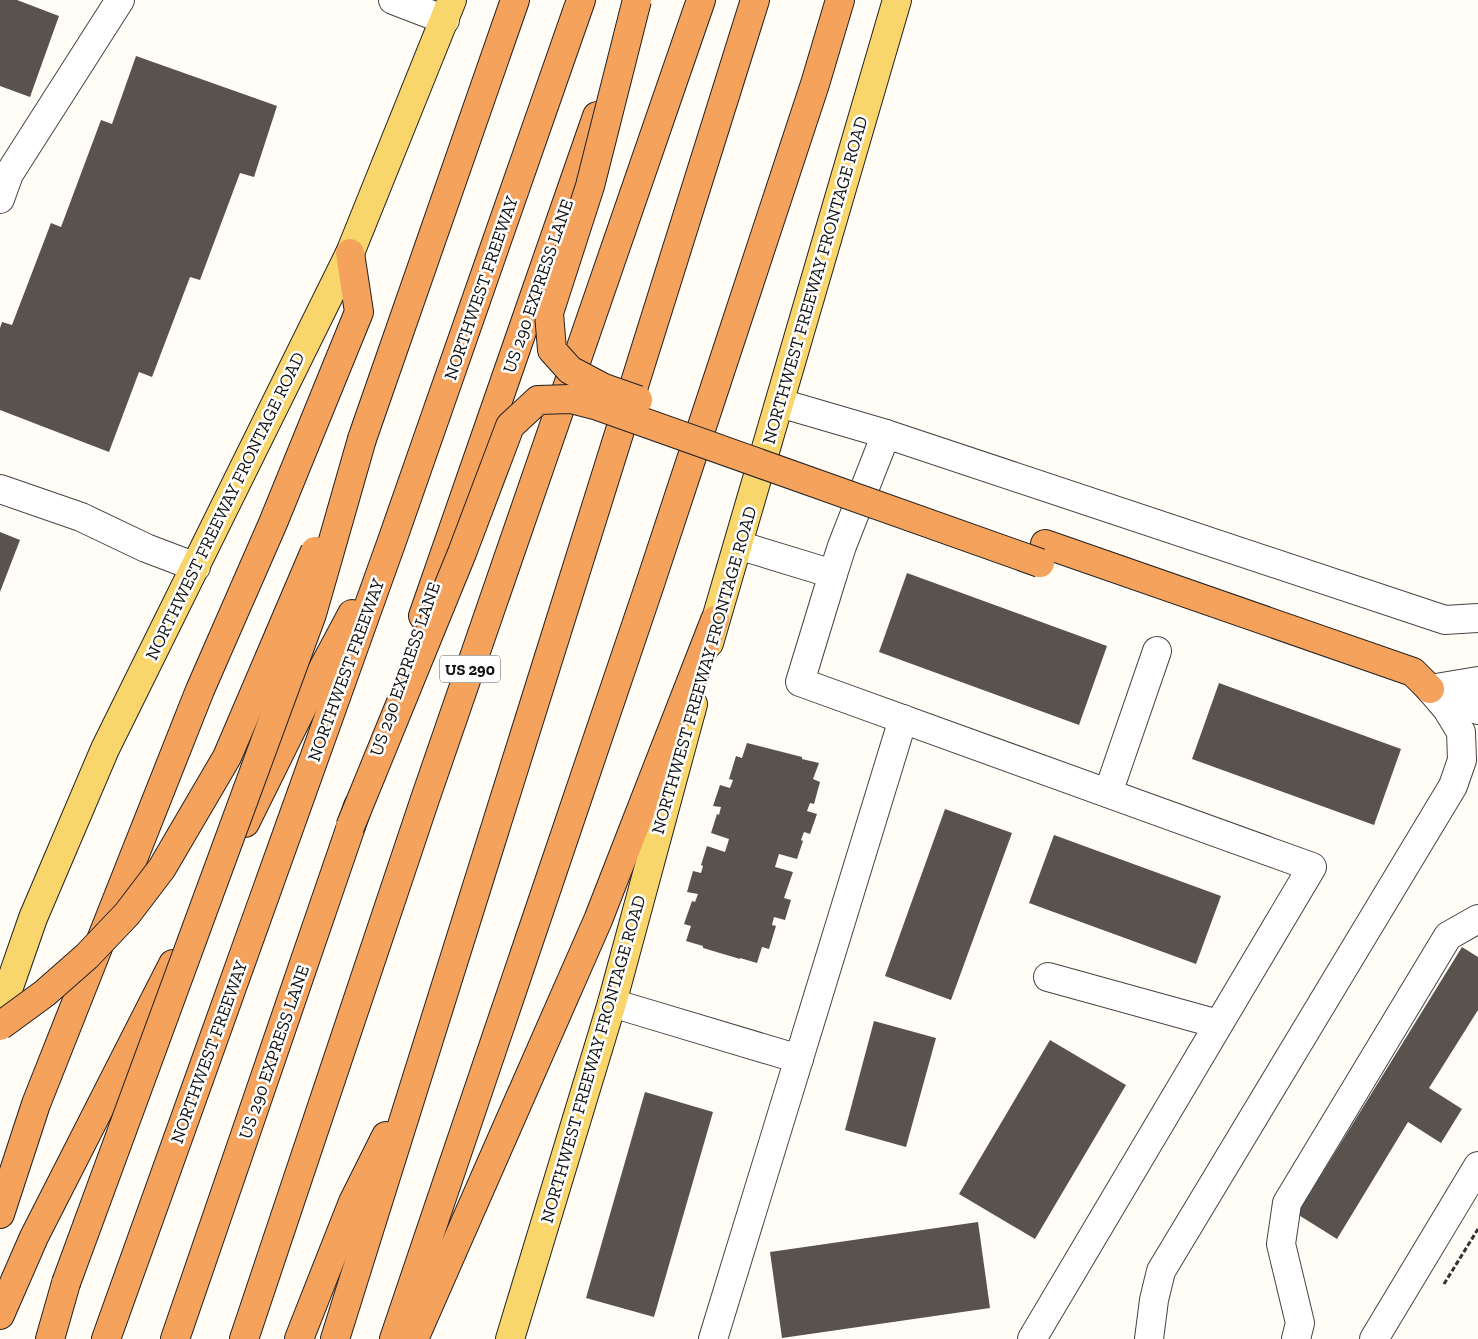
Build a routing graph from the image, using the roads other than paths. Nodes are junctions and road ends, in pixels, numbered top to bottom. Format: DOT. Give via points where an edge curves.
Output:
graph roads {
  1 [pos="120,0"];
  2 [pos="393,0"];
  3 [pos="515,0"];
  4 [pos="581,0"];
  5 [pos="637,0"];
  6 [pos="701,0"];
  7 [pos="755,0"];
  8 [pos="840,0"];
  9 [pos="897,0"];
  10 [pos="448,10"];
  11 [pos="5,172"];
  12 [pos="0,199"];
  13 [pos="350,253"];
  14 [pos="780,403"];
  15 [pos="886,434"];
  16 [pos="362,439"];
  17 [pos="0,489"];
  18 [pos="394,538"];
  19 [pos="738,545"];
  20 [pos="1042,554"];
  21 [pos="196,567"];
  22 [pos="833,574"];
  23 [pos="1478,618"];
  24 [pos="715,620"];
  25 [pos="1157,651"];
  26 [pos="1478,681"];
  27 [pos="1430,689"];
  28 [pos="1478,710"];
  29 [pos="903,719"];
  30 [pos="1478,768"];
  31 [pos="1453,786"];
  32 [pos="1108,793"];
  33 [pos="350,827"];
  34 [pos="1478,919"];
  35 [pos="1048,977"];
  36 [pos="612,1003"];
  37 [pos="0,1013"];
  38 [pos="1218,1024"];
  39 [pos="0,1026"];
  40 [pos="428,1051"];
  41 [pos="799,1059"];
  42 [pos="1478,1166"];
  43 [pos="0,1214"];
  44 [pos="0,1315"];
  45 [pos="178,1330"];
  46 [pos="50,1339"];
  47 [pos="106,1339"];
  48 [pos="244,1339"];
  49 [pos="300,1339"];
  50 [pos="335,1339"];
  51 [pos="394,1339"];
  52 [pos="414,1339"];
  53 [pos="510,1339"];
  54 [pos="713,1339"];
  55 [pos="1032,1339"];
  56 [pos="1149,1339"];
  57 [pos="1296,1339"];
  58 [pos="1374,1339"];
  1 -- 11 [label="street"];
  2 -- 10 [label="street"];
  3 -- 16 [label="highway"];
  4 -- 18 [label="highway, NORTHWEST FREEWAY"];
  5 -- 20 [label="highway, bridge" via="590,186 549,313 552,350 570,370 604,388"];
  5 -- 33 [label="highway, US 290 EXPRESS LANE, bridge"];
  6 -- 48 [label="highway, US 290" via="421,808"];
  7 -- 40 [label="highway"];
  8 -- 51 [label="highway" via="650,587"];
  9 -- 14 [label="main road, NORTHWEST FREEWAY FRONTAGE ROAD"];
  10 -- 13 [label="main road, NORTHWEST FREEWAY FRONTAGE ROAD"];
  11 -- 12 [label="street"];
  13 -- 21 [label="main road, NORTHWEST FREEWAY FRONTAGE ROAD"];
  13 -- 43 [label="highway" via="359,312 273,523 200,690 36,1104"];
  14 -- 15 [label="street"];
  14 -- 19 [label="main road, NORTHWEST FREEWAY FRONTAGE ROAD"];
  15 -- 22 [label="street"];
  15 -- 23 [label="street" via="1444,620"];
  16 -- 39 [label="highway, bridge" via="227,757 162,868 127,914 87,956 46,993"];
  16 -- 46 [label="highway, bridge" via="312,614 66,1283"];
  17 -- 21 [label="street" via="80,517"];
  18 -- 44 [label="highway" via="307,698 34,1237"];
  18 -- 47 [label="highway, NORTHWEST FREEWAY"];
  19 -- 22 [label="street"];
  19 -- 24 [label="main road, NORTHWEST FREEWAY FRONTAGE ROAD"];
  20 -- 27 [label="highway" via="1407,690"];
  20 -- 33 [label="highway, bridge" via="598,406 571,399 538,400 510,426"];
  21 -- 37 [label="main road, NORTHWEST FREEWAY FRONTAGE ROAD" via="105,749 33,918"];
  22 -- 29 [label="street" via="800,682"];
  24 -- 36 [label="main road, NORTHWEST FREEWAY FRONTAGE ROAD"];
  24 -- 52 [label="highway" via="598,920"];
  25 -- 32 [label="street"];
  26 -- 27 [label="street"];
  27 -- 28 [label="street"];
  27 -- 31 [label="street" via="1461,732 1462,760"];
  29 -- 32 [label="street"];
  29 -- 41 [label="street"];
  30 -- 31 [label="street"];
  31 -- 56 [label="street" via="1161,1271"];
  32 -- 38 [label="street" via="1312,867"];
  33 -- 45 [label="highway, US 290 EXPRESS LANE"];
  34 -- 57 [label="street" via="1448,936 1287,1203 1281,1244 1300,1323"];
  35 -- 38 [label="street"];
  36 -- 41 [label="street"];
  36 -- 53 [label="main road, NORTHWEST FREEWAY FRONTAGE ROAD"];
  38 -- 55 [label="street"];
  40 -- 49 [label="highway" via="353,1202"];
  40 -- 50 [label="highway"];
  41 -- 54 [label="street"];
  42 -- 58 [label="street"];
}
